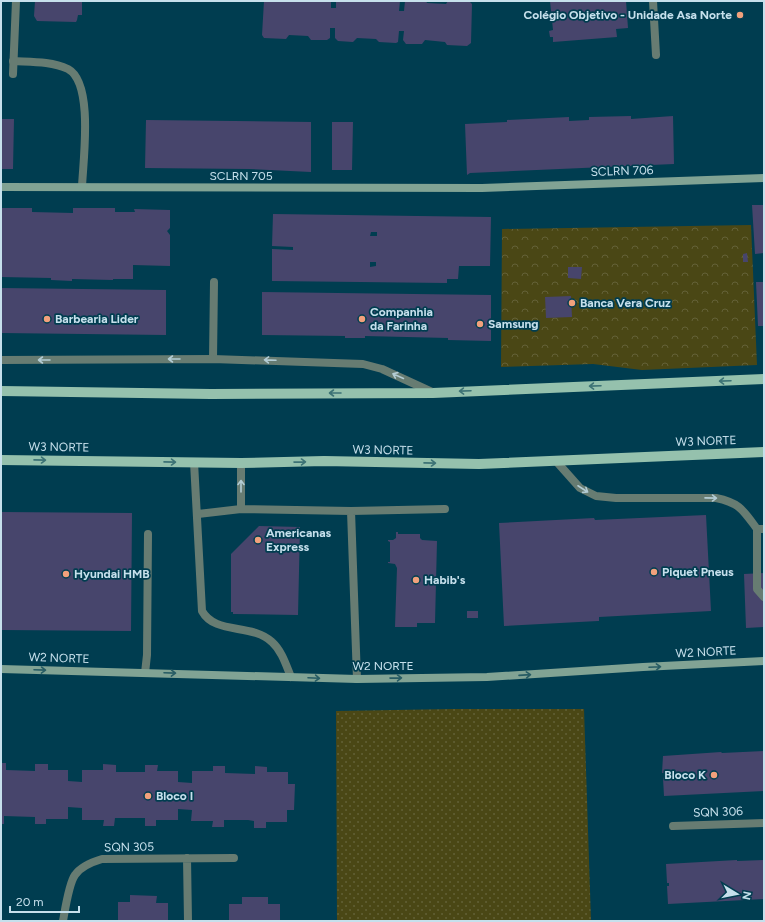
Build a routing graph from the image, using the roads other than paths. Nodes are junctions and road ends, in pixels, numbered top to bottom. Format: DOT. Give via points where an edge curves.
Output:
graph roads {
  1 [pos="16,1"];
  2 [pos="652,1"];
  3 [pos="656,55"];
  4 [pos="13,60"];
  5 [pos="13,74"];
  6 [pos="764,178"];
  7 [pos="1,187"];
  8 [pos="82,187"];
  9 [pos="482,188"];
  10 [pos="214,282"];
  11 [pos="213,359"];
  12 [pos="1,360"];
  13 [pos="764,379"];
  14 [pos="1,391"];
  15 [pos="433,393"];
  16 [pos="764,452"];
  17 [pos="1,460"];
  18 [pos="556,461"];
  19 [pos="194,462"];
  20 [pos="241,463"];
  21 [pos="241,509"];
  22 [pos="445,509"];
  23 [pos="351,511"];
  24 [pos="198,514"];
  25 [pos="760,529"];
  26 [pos="148,534"];
  27 [pos="764,597"];
  28 [pos="764,661"];
  29 [pos="1,668"];
  30 [pos="145,673"];
  31 [pos="291,677"];
  32 [pos="356,679"];
  33 [pos="764,823"];
  34 [pos="673,826"];
  35 [pos="187,858"];
  36 [pos="234,858"];
  37 [pos="63,921"];
  38 [pos="188,921"];
  1 -- 4 [label="street"];
  2 -- 3 [label="street"];
  4 -- 5 [label="street"];
  4 -- 8 [label="street" via="55,64 69,70 78,79 84,100 85,126"];
  6 -- 9 [label="street, SCLRN 706"];
  7 -- 8 [label="street, SCLRN 705"];
  8 -- 9 [label="street, SCLRN 705"];
  10 -- 11 [label="street"];
  11 -- 12 [label="street, one-way"];
  15 -- 11 [label="street, one-way" via="382,369 363,364"];
  13 -- 15 [label="main road, one-way"];
  15 -- 14 [label="main road, one-way" via="211,394"];
  16 -- 18 [label="main road, W3 NORTE"];
  17 -- 19 [label="main road, W3 NORTE, one-way"];
  20 -- 18 [label="main road, W3 NORTE, one-way" via="324,461 479,464"];
  18 -- 25 [label="street, one-way" via="580,488 596,496 716,498 730,501 740,507"];
  19 -- 20 [label="main road, W3 NORTE"];
  19 -- 24 [label="street"];
  21 -- 20 [label="street, one-way"];
  21 -- 23 [label="street"];
  21 -- 24 [label="street"];
  22 -- 23 [label="street"];
  23 -- 32 [label="street"];
  24 -- 31 [label="street" via="202,611 211,622 264,635 279,650"];
  25 -- 27 [label="street" via="757,589"];
  26 -- 30 [label="street"];
  32 -- 28 [label="street, W2 NORTE, one-way" via="487,677"];
  29 -- 30 [label="street, W2 NORTE, one-way"];
  30 -- 31 [label="street, W2 NORTE, one-way"];
  31 -- 32 [label="street, W2 NORTE, one-way"];
  33 -- 34 [label="street, SQN 306"];
  35 -- 36 [label="street, SQN 305"];
  35 -- 37 [label="street, SQN 305" via="102,859 88,864 74,875"];
  35 -- 38 [label="street"];
}
